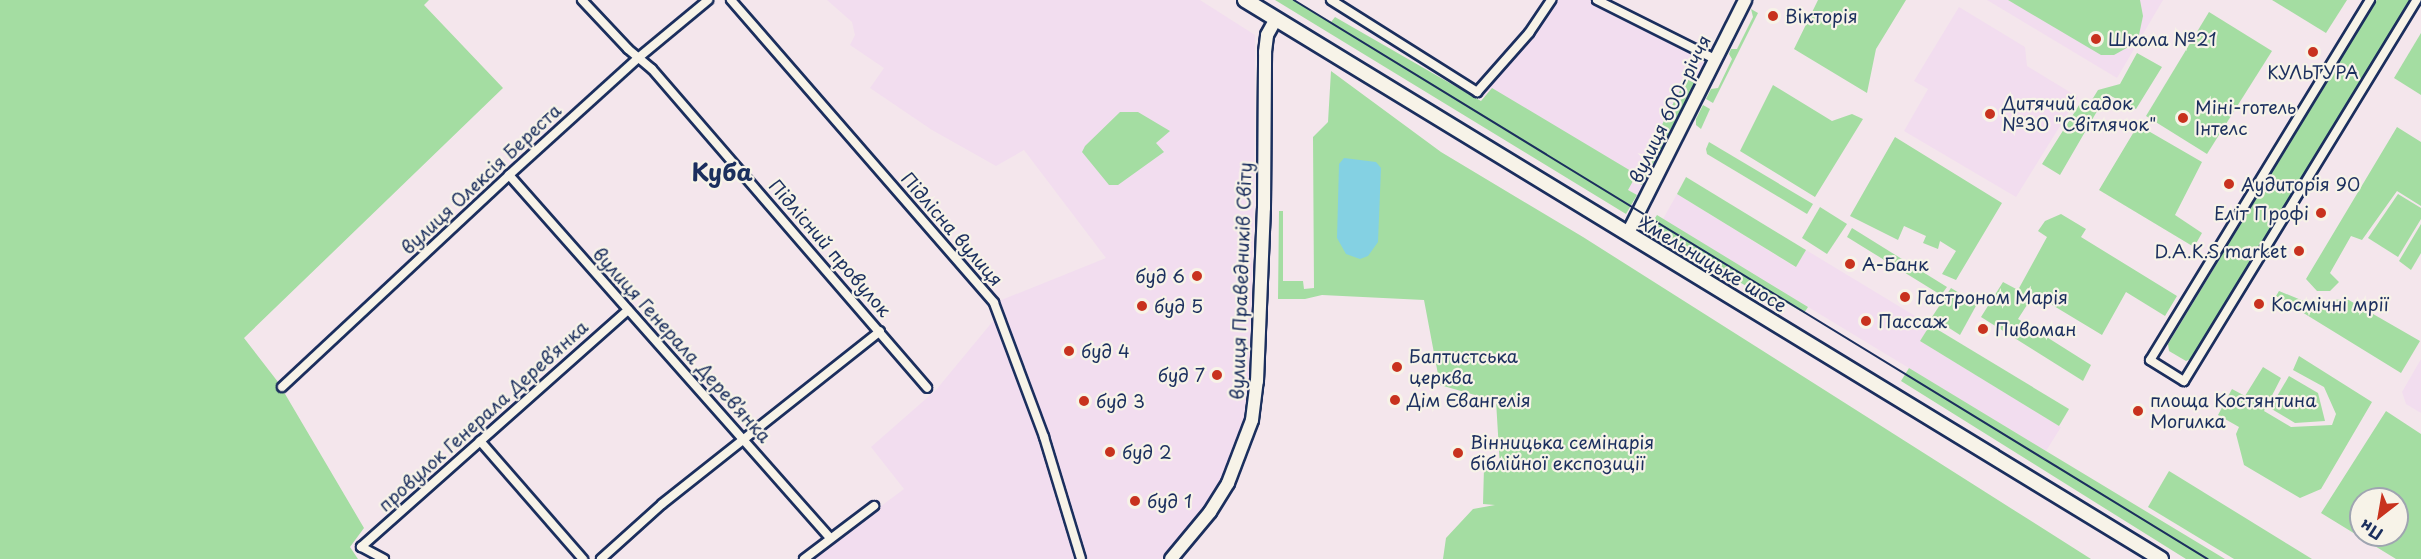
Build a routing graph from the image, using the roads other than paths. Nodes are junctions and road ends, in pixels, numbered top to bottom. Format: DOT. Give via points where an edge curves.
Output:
graph roads {
  1 [pos="582,0"];
  2 [pos="708,0"];
  3 [pos="730,0"];
  4 [pos="1245,0"];
  5 [pos="1331,0"];
  6 [pos="1551,0"];
  7 [pos="1597,0"];
  8 [pos="1745,0"];
  9 [pos="2370,0"];
  10 [pos="2416,0"];
  11 [pos="1276,19"];
  12 [pos="638,58"];
  13 [pos="1715,59"];
  14 [pos="509,175"];
  15 [pos="1628,233"];
  16 [pos="628,310"];
  17 [pos="880,331"];
  18 [pos="282,387"];
  19 [pos="927,388"];
  20 [pos="743,439"];
  21 [pos="480,441"];
  22 [pos="874,506"];
  23 [pos="830,538"];
  24 [pos="384,559"];
  25 [pos="583,559"];
  26 [pos="601,559"];
  27 [pos="804,559"];
  28 [pos="1081,559"];
  29 [pos="1171,559"];
  30 [pos="2161,559"];
  1 -- 12 [label="street, Підлісний провулок"];
  2 -- 12 [label="street, вулиця Олексія Береста"];
  3 -- 28 [label="street, Підлісна вулиця" via="994,303 1044,437"];
  4 -- 11 [label="main road, Хмельницьке шосе"];
  5 -- 6 [label="street" via="1477,92 1529,33"];
  7 -- 13 [label="street"];
  8 -- 13 [label="main road, вулиця 600-річчя"];
  9 -- 10 [label="street" via="2150,360 2184,381"];
  11 -- 15 [label="main road, Хмельницьке шосе"];
  11 -- 29 [label="main road, вулиця Праведників Світу" via="1264,52 1264,208 1252,420 1228,483"];
  12 -- 14 [label="street, вулиця Олексія Береста"];
  12 -- 17 [label="street, Підлісний провулок" via="652,69"];
  13 -- 15 [label="main road, вулиця 600-річчя"];
  14 -- 16 [label="street, вулиця Генерала Деревʼянка"];
  14 -- 18 [label="street, вулиця Олексія Береста"];
  15 -- 30 [label="main road, Хмельницьке шосе"];
  16 -- 20 [label="street, вулиця Генерала Деревʼянка"];
  16 -- 21 [label="street, провулок Генерала Деревʼянка"];
  17 -- 19 [label="street, Підлісний провулок"];
  17 -- 20 [label="street"];
  20 -- 23 [label="street, вулиця Генерала Деревʼянка"];
  20 -- 26 [label="street"];
  21 -- 24 [label="street, провулок Генерала Деревʼянка" via="361,547"];
  21 -- 25 [label="street"];
  22 -- 23 [label="street"];
  23 -- 27 [label="street"];
}
